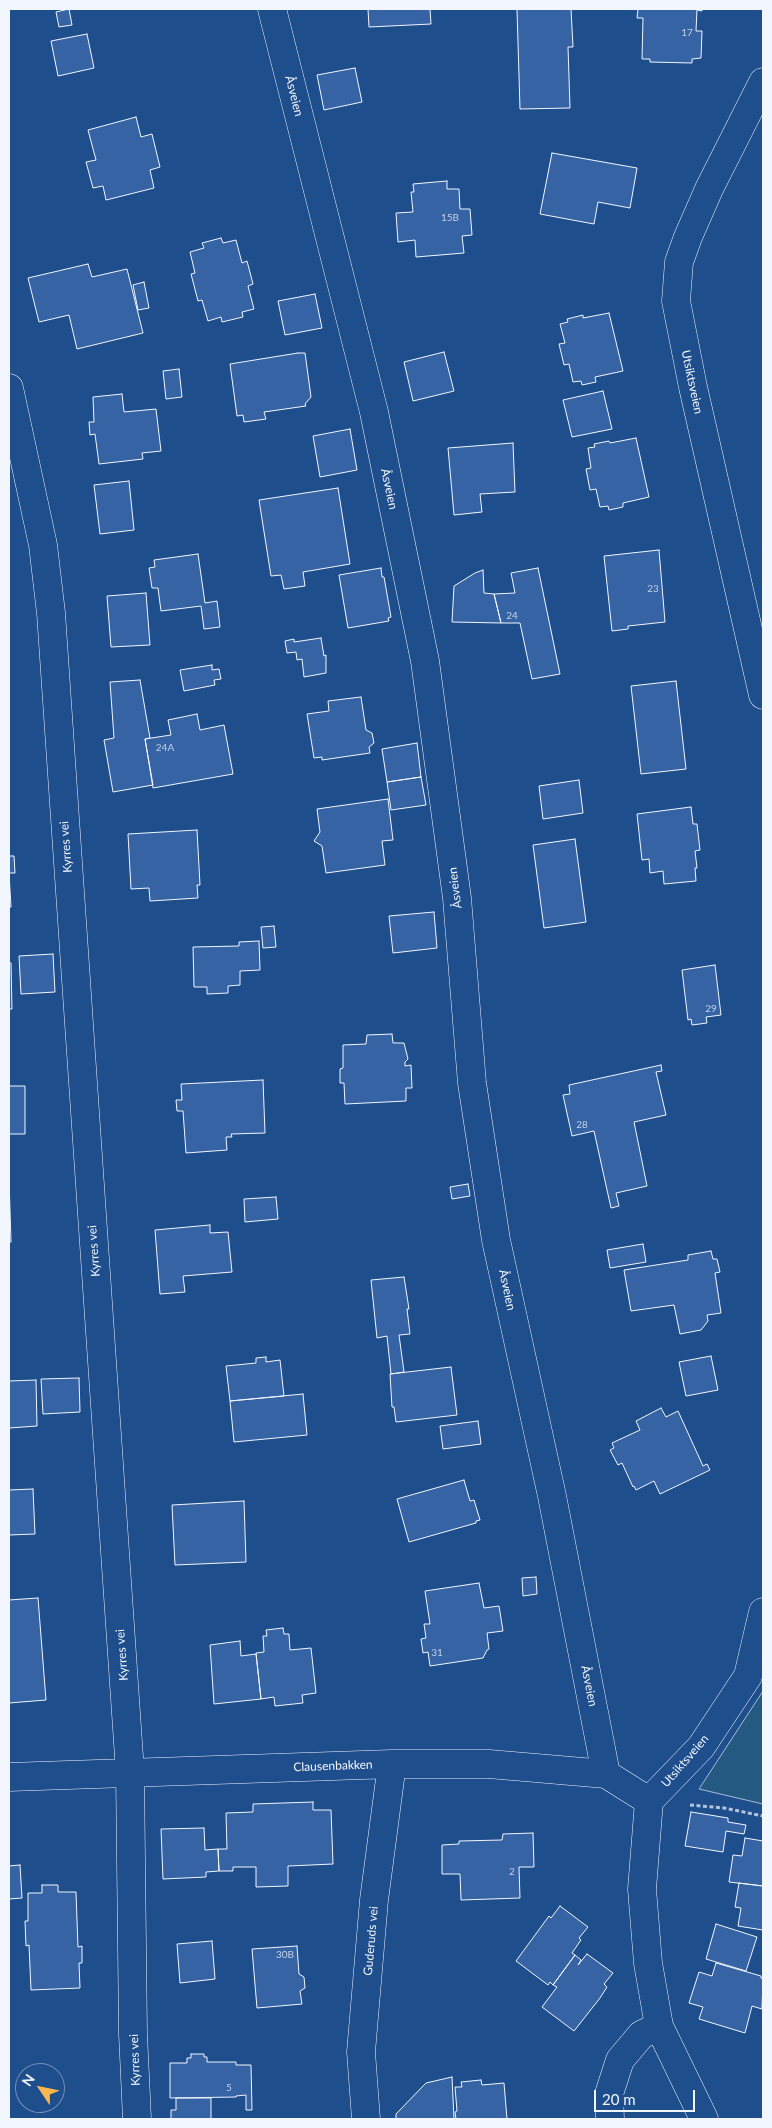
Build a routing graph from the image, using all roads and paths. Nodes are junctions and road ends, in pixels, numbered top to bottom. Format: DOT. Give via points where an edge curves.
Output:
graph roads {
  1 [pos="272,9"];
  2 [pos="763,82"];
  3 [pos="9,388"];
  4 [pos="763,695"];
  5 [pos="763,1612"];
  6 [pos="392,1764"];
  7 [pos="130,1772"];
  8 [pos="606,1774"];
  9 [pos="9,1777"];
  10 [pos="649,1801"];
  11 [pos="724,1808"];
  12 [pos="763,1816"];
  13 [pos="659,2026"];
  14 [pos="137,2119"];
  15 [pos="366,2119"];
  16 [pos="610,2119"];
  17 [pos="704,2119"];
  1 -- 8 [label="street, Åsveien" via="374,412 425,661 457,898 472,1084 496,1240 552,1496"];
  2 -- 4 [label="street, Utsiktsveien" via="688,237 679,262 676,301"];
  3 -- 7 [label="street, Kyrres vei" via="43,545 51,613"];
  5 -- 10 [label="street, Utsiktsveien" via="748,1676 700,1747"];
  6 -- 7 [label="street, Clausenbakken"];
  6 -- 8 [label="street, Clausenbakken" via="489,1764"];
  6 -- 15 [label="street, Guderuds vei" via="374,1900 361,2052"];
  7 -- 9 [label="street, Clausenbakken"];
  7 -- 14 [label="street, Kyrres vei"];
  8 -- 10 [label="street, Clausenbakken"];
  10 -- 13 [label="street" via="642,1889 648,1963"];
  11 -- 12 [label="path"];
  13 -- 16 [label="street" via="641,2036 620,2060 609,2094"];
  13 -- 17 [label="street"];
}
